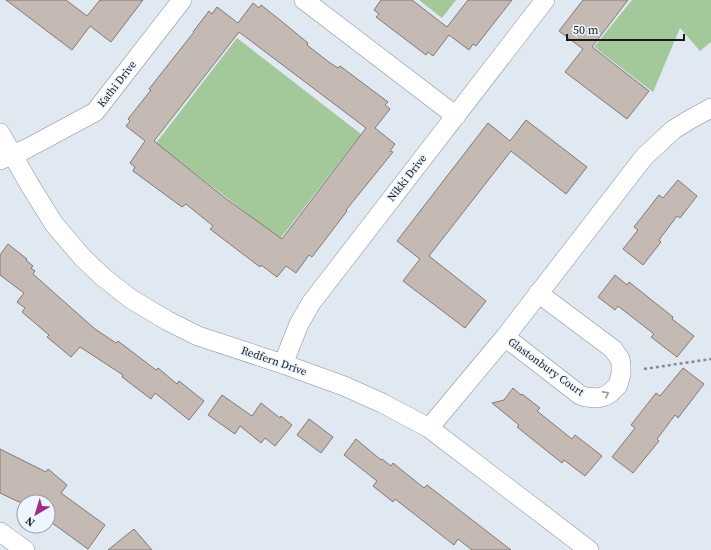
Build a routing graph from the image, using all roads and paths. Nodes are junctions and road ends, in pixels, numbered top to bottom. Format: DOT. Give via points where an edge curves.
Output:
graph roads {
  1 [pos="182,0"];
  2 [pos="304,0"];
  3 [pos="545,0"];
  4 [pos="711,108"];
  5 [pos="456,116"];
  6 [pos="0,132"];
  7 [pos="6,158"];
  8 [pos="538,293"];
  9 [pos="505,337"];
  10 [pos="711,359"];
  11 [pos="283,364"];
  12 [pos="644,369"];
  13 [pos="429,428"];
  14 [pos="0,532"];
  15 [pos="25,550"];
  16 [pos="589,550"];
  1 -- 7 [label="street, Kathi Drive" via="95,112"];
  2 -- 5 [label="street"];
  3 -- 5 [label="street, Nikki Drive"];
  4 -- 8 [label="street, Glastonbury Court" via="674,130 649,152"];
  5 -- 11 [label="street, Nikki Drive" via="306,310"];
  6 -- 7 [label="street, Redfern Drive"];
  7 -- 11 [label="street, Redfern Drive" via="54,224 82,257 131,299 198,336"];
  8 -- 9 [label="street, Glastonbury Court"];
  9 -- 8 [label="street, Glastonbury Court, one-way" via="580,396 597,398 605,396 615,388 620,381 622,370 620,360 613,349"];
  9 -- 13 [label="street, Glastonbury Court"];
  10 -- 12 [label="path"];
  11 -- 13 [label="street, Redfern Drive" via="360,392"];
  13 -- 16 [label="street, Redfern Drive"];
  14 -- 15 [label="street"];
}
